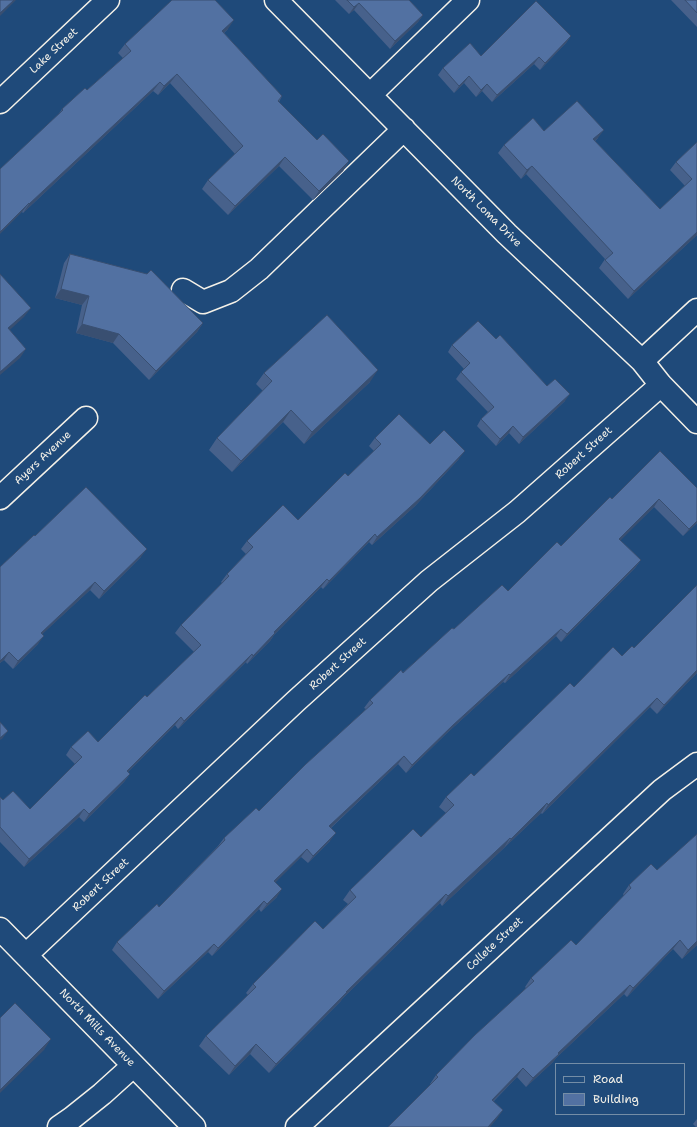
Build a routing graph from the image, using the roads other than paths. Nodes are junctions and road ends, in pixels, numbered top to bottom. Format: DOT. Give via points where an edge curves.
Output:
graph roads {
  1 [pos="108,0"];
  2 [pos="276,0"];
  3 [pos="468,0"];
  4 [pos="370,95"];
  5 [pos="0,102"];
  6 [pos="404,129"];
  7 [pos="183,290"];
  8 [pos="697,310"];
  9 [pos="642,361"];
  10 [pos="661,384"];
  11 [pos="86,418"];
  12 [pos="697,422"];
  13 [pos="0,498"];
  14 [pos="697,764"];
  15 [pos="0,929"];
  16 [pos="26,955"];
  17 [pos="133,1066"];
  18 [pos="59,1127"];
  19 [pos="194,1127"];
  20 [pos="297,1127"];
  1 -- 5 [label="street, Lake Street"];
  2 -- 4 [label="street, North Loma Drive"];
  3 -- 4 [label="street"];
  4 -- 6 [label="street, North Loma Drive"];
  6 -- 7 [label="street" via="259,269 231,291 203,302"];
  6 -- 9 [label="street, North Loma Drive" via="507,234"];
  8 -- 9 [label="street"];
  9 -- 10 [label="street, North Loma Drive"];
  10 -- 12 [label="street, North Loma Drive"];
  10 -- 16 [label="street, Robert Street" via="517,512 429,581 296,701"];
  11 -- 13 [label="street, Ayers Avenue"];
  14 -- 20 [label="street, Collete Street" via="662,790"];
  15 -- 16 [label="street, North Mills Avenue"];
  16 -- 17 [label="street, North Mills Avenue"];
  17 -- 18 [label="street"];
  17 -- 19 [label="street, North Mills Avenue"];
}
